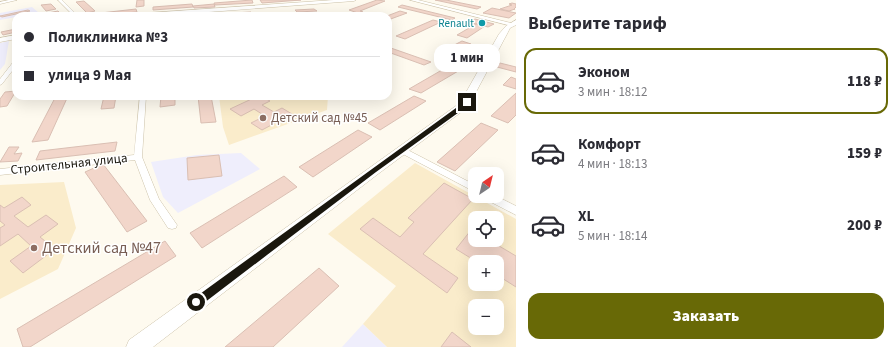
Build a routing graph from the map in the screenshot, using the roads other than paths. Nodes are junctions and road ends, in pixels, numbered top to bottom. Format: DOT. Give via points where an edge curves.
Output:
graph roads {
  1 [pos="15,0"];
  2 [pos="60,0"];
  3 [pos="354,0"];
  4 [pos="412,0"];
  5 [pos="0,3"];
  6 [pos="72,12"];
  7 [pos="192,12"];
  8 [pos="515,24"];
  9 [pos="12,38"];
  10 [pos="0,40"];
  11 [pos="12,71"];
  12 [pos="0,83"];
  13 [pos="143,100"];
  14 [pos="402,150"];
  15 [pos="138,157"];
  16 [pos="0,172"];
  17 [pos="468,185"];
  18 [pos="501,203"];
  19 [pos="516,211"];
  20 [pos="172,225"];
  21 [pos="136,347"];
  1 -- 5 [label="street"];
  2 -- 6 [label="street"];
  3 -- 7 [label="street"];
  4 -- 8 [label="street"];
  8 -- 14 [label="main road" via="504,34 464,105"];
  9 -- 10 [label="street"];
  11 -- 12 [label="street"];
  13 -- 15 [label="street"];
  14 -- 17 [label="street"];
  14 -- 21 [label="main road"];
  15 -- 16 [label="street, Строительная улица"];
  15 -- 20 [label="street" via="154,200"];
  18 -- 19 [label="street"];
}
